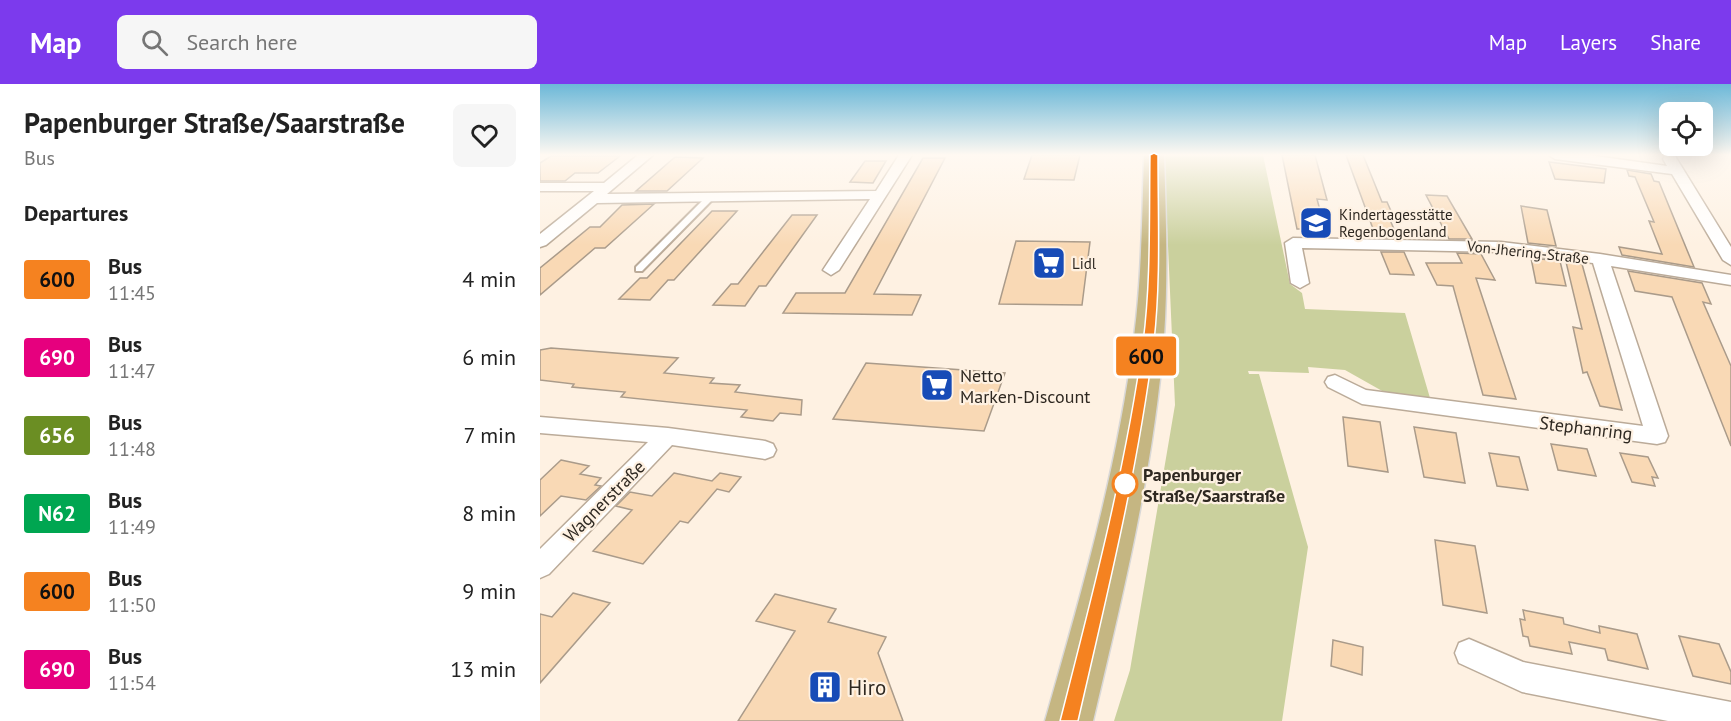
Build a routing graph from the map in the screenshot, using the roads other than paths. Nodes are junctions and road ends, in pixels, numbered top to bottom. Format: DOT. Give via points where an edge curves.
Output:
graph roads {
  1 [pos="610,185"];
  2 [pos="888,185"];
  3 [pos="1154,185"];
  4 [pos="1687,185"];
  5 [pos="540,186"];
  6 [pos="607,187"];
  7 [pos="882,195"];
  8 [pos="711,197"];
  9 [pos="593,199"];
  10 [pos="1723,233"];
  11 [pos="540,242"];
  12 [pos="1600,259"];
  13 [pos="1731,260"];
  14 [pos="639,270"];
  15 [pos="831,270"];
  16 [pos="1731,280"];
  17 [pos="1300,283"];
  18 [pos="1335,382"];
  19 [pos="540,424"];
  20 [pos="668,436"];
  21 [pos="765,450"];
  22 [pos="540,566"];
  23 [pos="1469,653"];
  24 [pos="1731,718"];
  25 [pos="1069,721"];
  1 -- 6 [label="street"];
  2 -- 7 [label="street"];
  3 -- 25 [label="main road" via="1148,341 1120,511"];
  4 -- 10 [label="street"];
  5 -- 6 [label="street"];
  6 -- 9 [label="street"];
  7 -- 8 [label="street"];
  7 -- 15 [label="street"];
  8 -- 9 [label="street"];
  8 -- 14 [label="lane"];
  9 -- 11 [label="street"];
  10 -- 13 [label="street"];
  12 -- 16 [label="street, Von-Jhering-Straße"];
  12 -- 17 [label="street, Von-Jhering-Straße" via="1502,247 1293,243"];
  12 -- 18 [label="street, Stephanring" via="1657,436 1362,397"];
  19 -- 20 [label="street, Wagnerstraße"];
  20 -- 21 [label="street, Wagnerstraße"];
  20 -- 22 [label="street, Wagnerstraße"];
  23 -- 24 [label="street" via="1522,676"];
}
